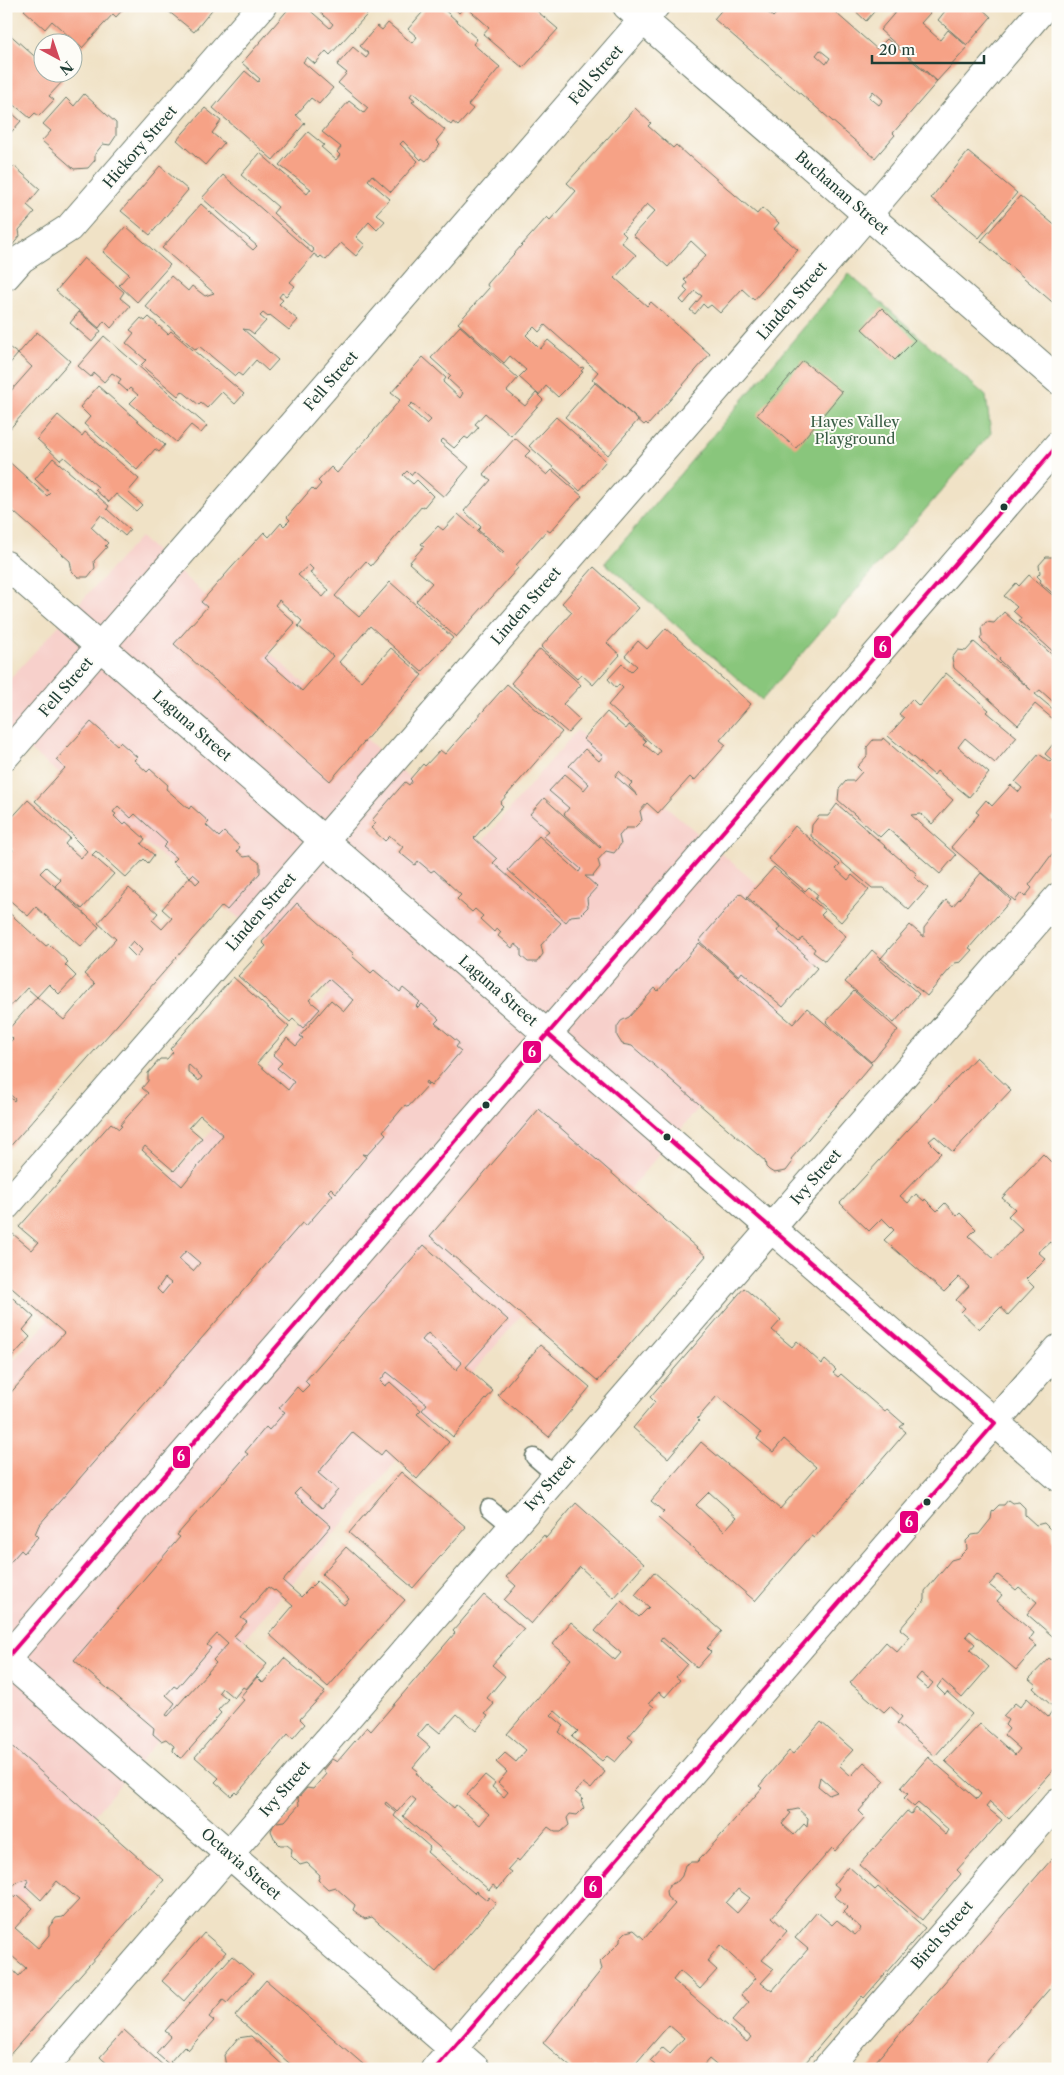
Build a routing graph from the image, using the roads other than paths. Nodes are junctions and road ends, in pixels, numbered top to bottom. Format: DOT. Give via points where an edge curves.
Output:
graph roads {
  1 [pos="262,6"];
  2 [pos="1046,6"];
  3 [pos="641,11"];
  4 [pos="867,215"];
  5 [pos="6,276"];
  6 [pos="1058,380"];
  7 [pos="1058,445"];
  8 [pos="6,565"];
  9 [pos="101,647"];
  10 [pos="6,755"];
  11 [pos="324,840"];
  12 [pos="1058,897"];
  13 [pos="548,1034"];
  14 [pos="6,1206"];
  15 [pos="771,1228"];
  16 [pos="1058,1349"];
  17 [pos="995,1423"];
  18 [pos="534,1456"];
  19 [pos="556,1476"];
  20 [pos="1058,1477"];
  21 [pos="489,1508"];
  22 [pos="512,1527"];
  23 [pos="6,1659"];
  24 [pos="1058,1802"];
  25 [pos="229,1854"];
  26 [pos="453,2048"];
  27 [pos="44,2069"];
  28 [pos="435,2069"];
  29 [pos="476,2069"];
  30 [pos="826,2069"];
  1 -- 5 [label="street, Hickory Street" via="69,228 21,260"];
  2 -- 4 [label="street, Linden Street"];
  3 -- 4 [label="street, Buchanan Street"];
  3 -- 9 [label="street, Fell Street"];
  4 -- 6 [label="street, Buchanan Street"];
  4 -- 11 [label="street, Linden Street"];
  7 -- 13 [label="street"];
  8 -- 9 [label="street, Laguna Street"];
  9 -- 10 [label="street, Fell Street"];
  9 -- 11 [label="street, Laguna Street"];
  11 -- 13 [label="street, Laguna Street"];
  11 -- 14 [label="street, Linden Street"];
  12 -- 15 [label="street, Ivy Street"];
  13 -- 15 [label="street, Laguna Street"];
  13 -- 23 [label="street"];
  15 -- 17 [label="street, Laguna Street"];
  15 -- 19 [label="street, Ivy Street"];
  16 -- 17 [label="street"];
  17 -- 20 [label="street, Laguna Street"];
  17 -- 26 [label="street"];
  18 -- 19 [label="lane"];
  19 -- 22 [label="street, Ivy Street"];
  21 -- 22 [label="lane"];
  22 -- 25 [label="street, Ivy Street"];
  23 -- 25 [label="street, Octavia Street"];
  24 -- 30 [label="street, Birch Street"];
  25 -- 26 [label="street, Octavia Street"];
  25 -- 27 [label="street, Ivy Street"];
  26 -- 28 [label="street"];
  26 -- 29 [label="street, Octavia Street"];
}
